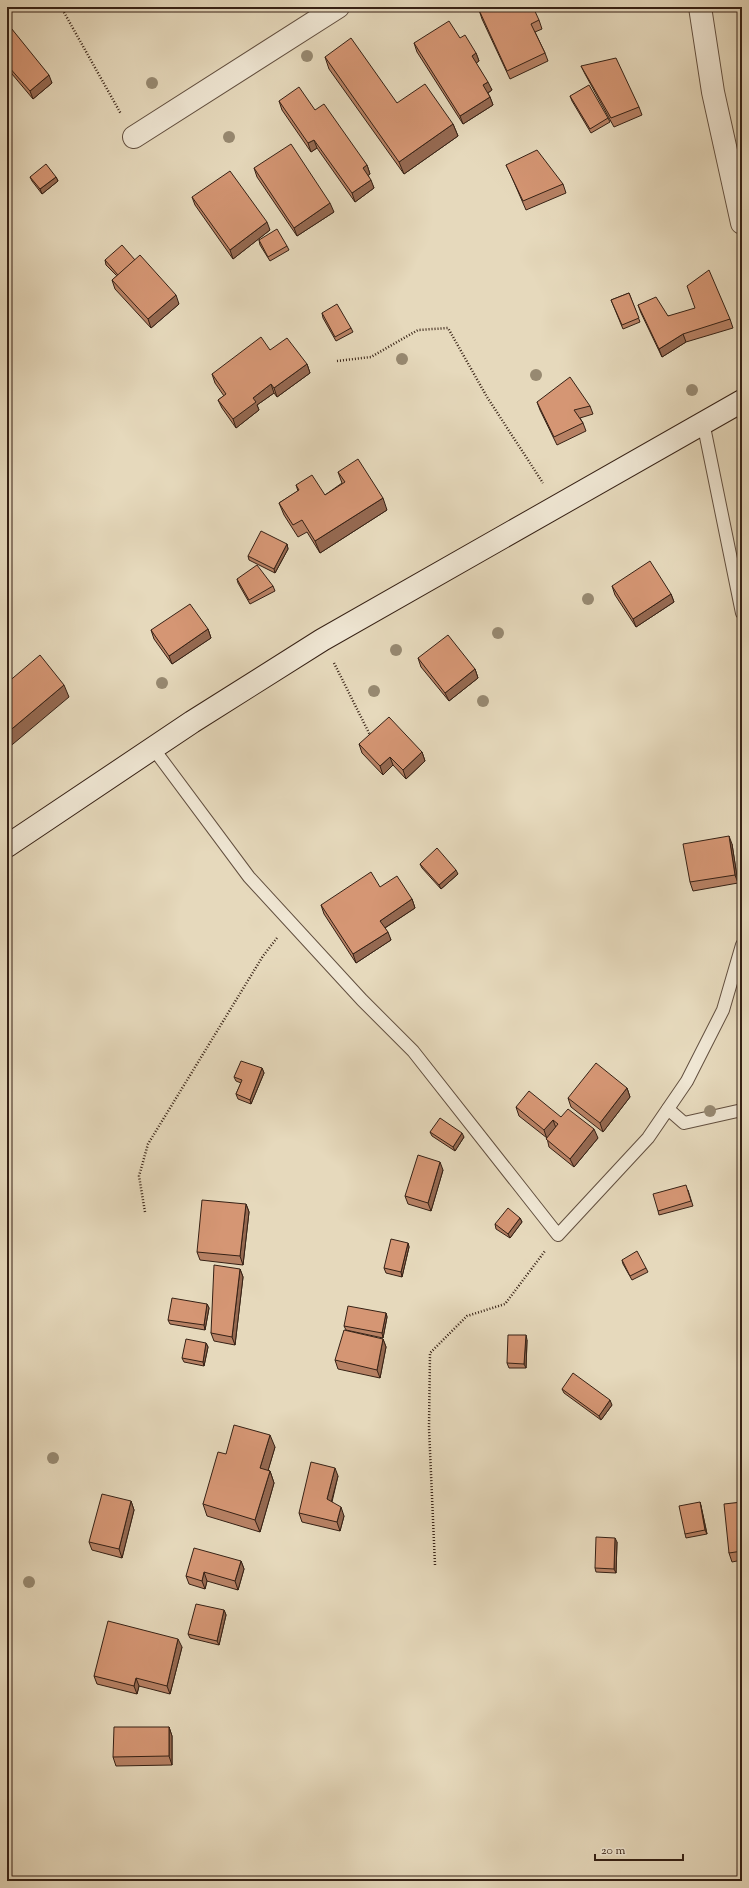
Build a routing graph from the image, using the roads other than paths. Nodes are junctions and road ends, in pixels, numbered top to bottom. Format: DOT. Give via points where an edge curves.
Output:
graph roads {
  1 [pos="338,7"];
  2 [pos="700,7"];
  3 [pos="134,137"];
  4 [pos="742,223"];
  5 [pos="742,401"];
  6 [pos="703,422"];
  7 [pos="742,613"];
  8 [pos="153,748"];
  9 [pos="7,846"];
  10 [pos="742,944"];
  11 [pos="668,1109"];
  12 [pos="742,1110"];
  1 -- 3 [label="main road"];
  2 -- 4 [label="main road" via="713,92"];
  5 -- 6 [label="main road"];
  6 -- 7 [label="lane"];
  6 -- 8 [label="main road" via="322,640"];
  8 -- 9 [label="main road"];
  8 -- 11 [label="lane" via="249,877 362,1000 414,1051 558,1235 648,1138"];
  10 -- 11 [label="lane" via="723,1010 687,1081"];
  11 -- 12 [label="lane" via="684,1123"];
}
